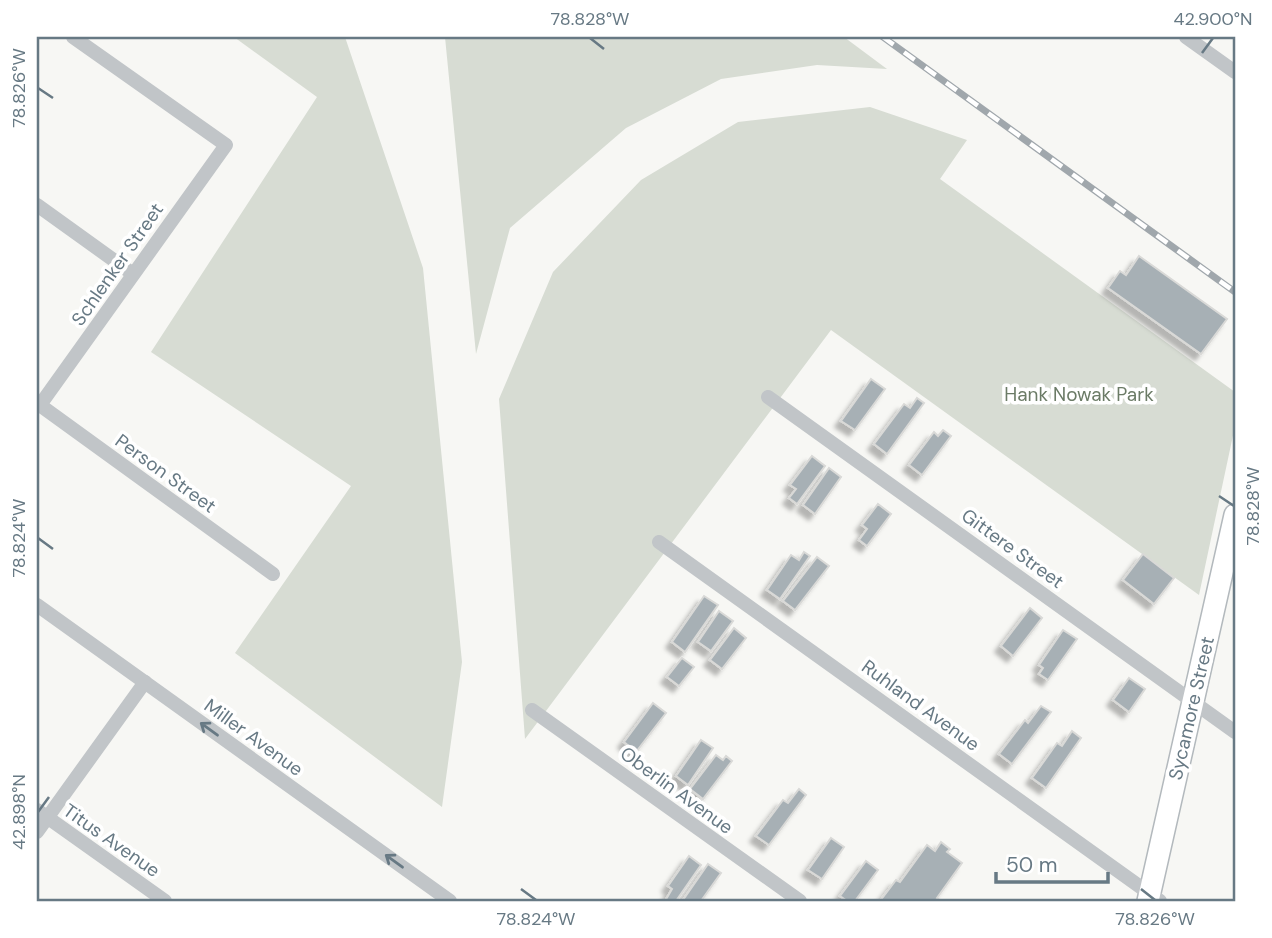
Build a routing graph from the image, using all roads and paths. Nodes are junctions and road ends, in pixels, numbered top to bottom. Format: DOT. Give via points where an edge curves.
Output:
graph roads {
  1 [pos="73,37"];
  2 [pos="1186,37"];
  3 [pos="1235,72"];
  4 [pos="37,205"];
  5 [pos="133,274"];
  6 [pos="768,397"];
  7 [pos="38,404"];
  8 [pos="1235,515"];
  9 [pos="659,542"];
  10 [pos="273,574"];
  11 [pos="37,604"];
  12 [pos="145,682"];
  13 [pos="1192,701"];
  14 [pos="532,710"];
  15 [pos="1235,732"];
  16 [pos="42,814"];
  17 [pos="37,832"];
  18 [pos="1152,899"];
  19 [pos="165,901"];
  20 [pos="450,901"];
  21 [pos="800,901"];
  1 -- 5 [label="street, Schlenker Street" via="226,145"];
  2 -- 3 [label="street"];
  4 -- 5 [label="street"];
  5 -- 7 [label="street, Schlenker Street"];
  6 -- 13 [label="street, Gittere Street"];
  7 -- 10 [label="street, Person Street"];
  8 -- 13 [label="street, Sycamore Street"];
  9 -- 18 [label="street, Ruhland Avenue"];
  11 -- 12 [label="street, Miller Avenue"];
  12 -- 16 [label="street"];
  20 -- 12 [label="street, Miller Avenue, one-way"];
  13 -- 15 [label="street, Gittere Street"];
  13 -- 18 [label="street, Sycamore Street"];
  14 -- 21 [label="street, Oberlin Avenue"];
  16 -- 17 [label="street"];
  16 -- 19 [label="street, Titus Avenue"];
}
